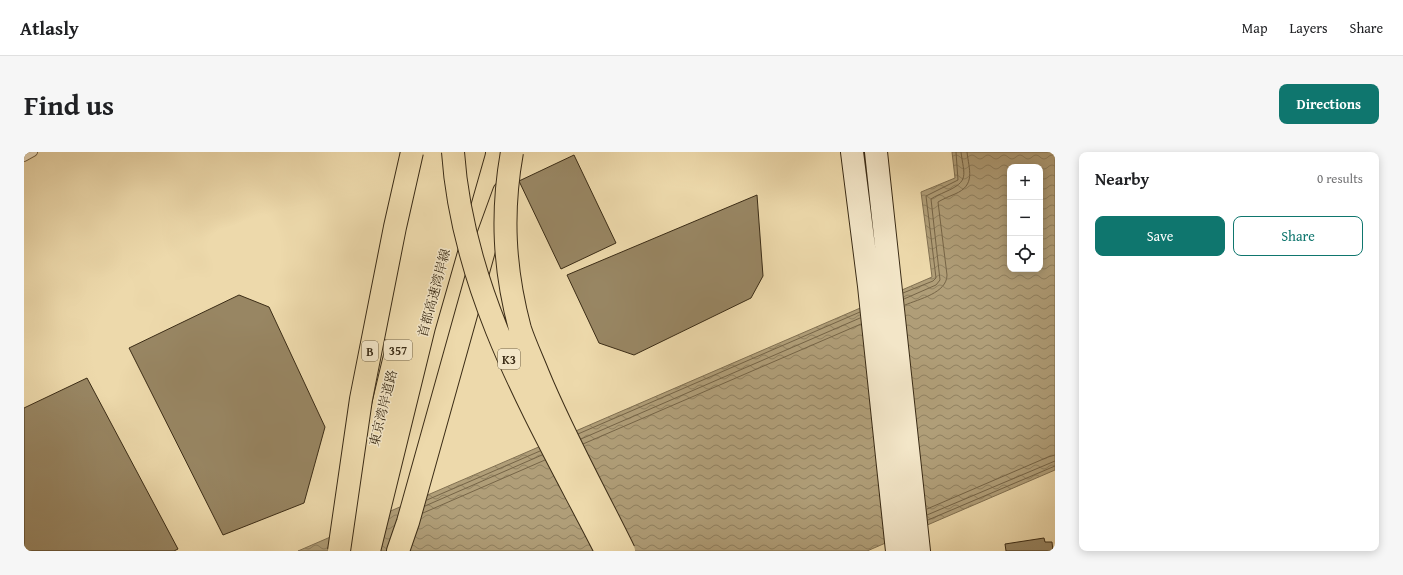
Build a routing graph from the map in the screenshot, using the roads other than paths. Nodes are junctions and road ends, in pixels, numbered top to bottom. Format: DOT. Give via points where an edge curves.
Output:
graph roads {
  1 [pos="33,152"];
  2 [pos="412,152"];
  3 [pos="434,152"];
  4 [pos="446,152"];
  5 [pos="453,152"];
  6 [pos="456,152"];
  7 [pos="474,152"];
  8 [pos="512,152"];
  9 [pos="519,152"];
  10 [pos="852,152"];
  11 [pos="876,152"];
  12 [pos="24,156"];
  13 [pos="378,385"];
  14 [pos="918,542"];
  15 [pos="897,547"];
  16 [pos="338,551"];
  17 [pos="344,551"];
  18 [pos="349,551"];
  19 [pos="369,551"];
  20 [pos="398,551"];
  21 [pos="606,551"];
  22 [pos="624,551"];
  1 -- 12 [label="lane"];
  2 -- 16 [label="highway, B, bridge" via="360,399"];
  3 -- 13 [label="highway" via="411,230"];
  4 -- 13 [label="highway, 東京湾岸道路 / 357" via="420,228"];
  4 -- 17 [label="highway, 首都高速湾岸線 / B" via="409,286"];
  5 -- 21 [label="highway, K3, bridge" via="465,232 487,306 504,350"];
  6 -- 18 [label="highway, 東京湾岸道路 / 357, bridge" via="431,225 414,288"];
  7 -- 19 [label="highway, 首都高速湾岸線, bridge" via="424,327"];
  8 -- 22 [label="highway, K3, bridge" via="504,227 509,279 521,330 552,408"];
  9 -- 20 [label="highway, bridge" via="488,236"];
  10 -- 15 [label="street"];
  11 -- 14 [label="street"];
  13 -- 16 [label="highway, 東京湾岸道路 / 357, bridge"];
}
